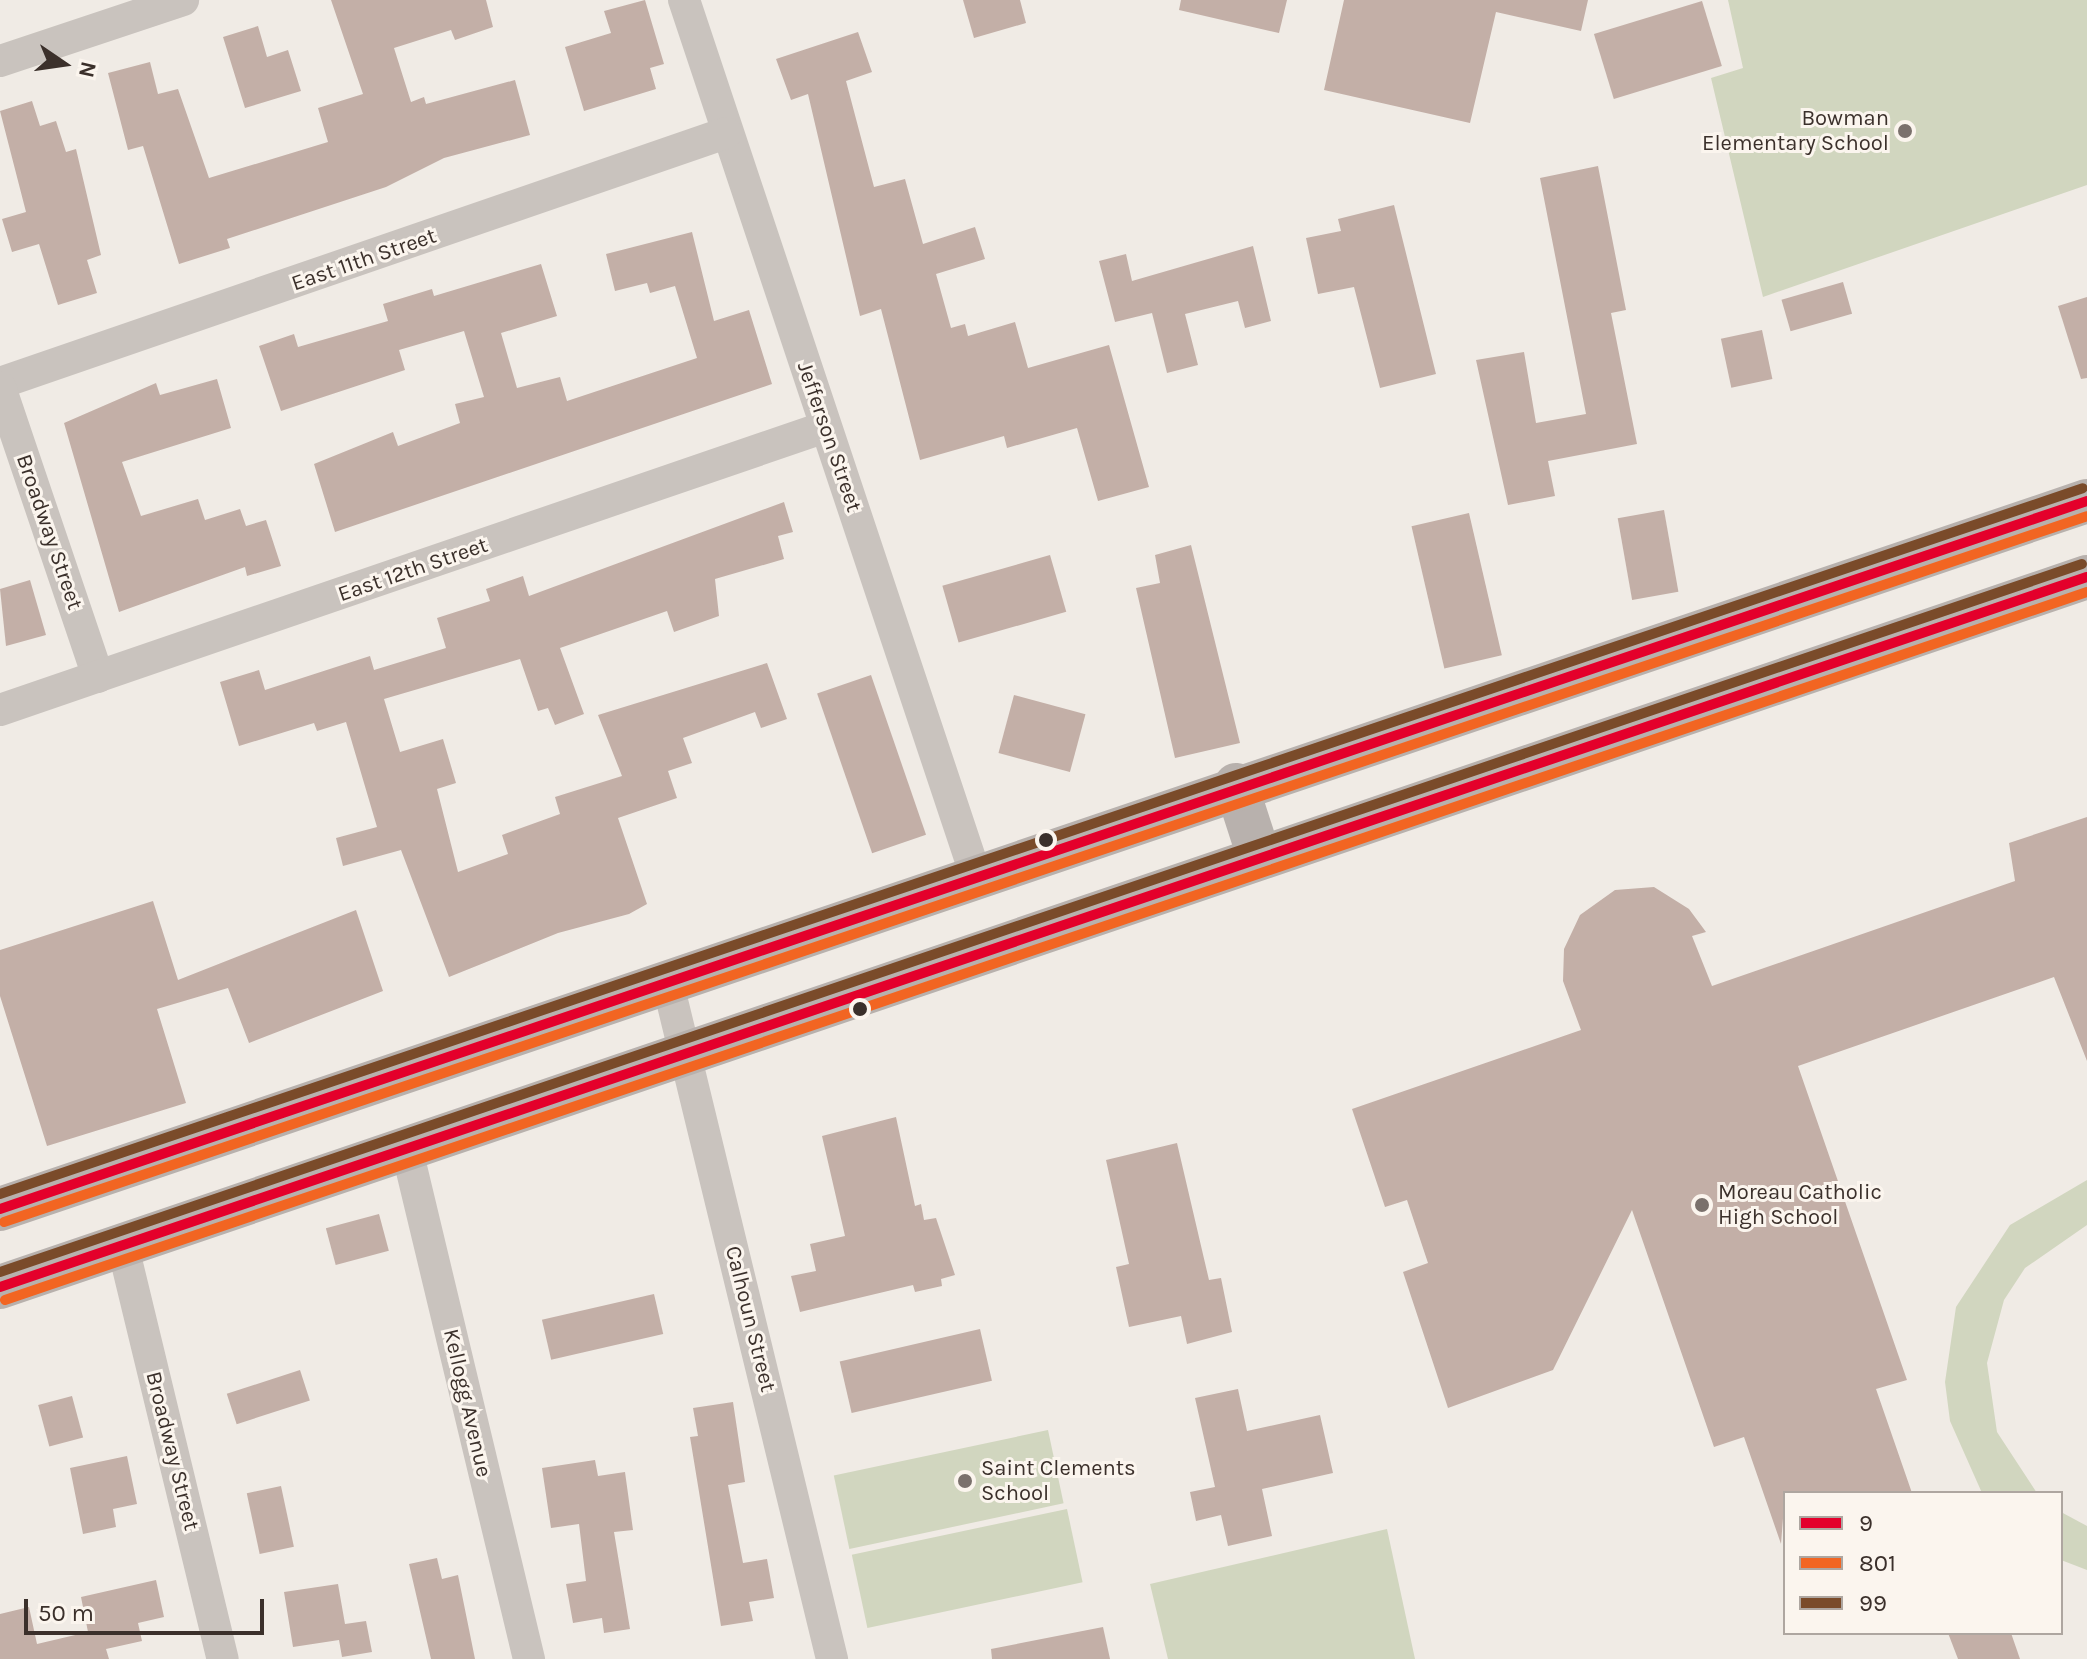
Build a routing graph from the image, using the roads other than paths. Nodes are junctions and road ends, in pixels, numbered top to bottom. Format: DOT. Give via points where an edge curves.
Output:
graph roads {
  1 [pos="183,0"];
  2 [pos="684,0"];
  3 [pos="0,61"];
  4 [pos="726,133"];
  5 [pos="0,385"];
  6 [pos="825,427"];
  7 [pos="2087,501"];
  8 [pos="2087,577"];
  9 [pos="98,677"];
  10 [pos="0,710"];
  11 [pos="1236,785"];
  12 [pos="1259,856"];
  13 [pos="975,873"];
  14 [pos="667,980"];
  15 [pos="685,1050"];
  16 [pos="406,1146"];
  17 [pos="0,1209"];
  18 [pos="122,1243"];
  19 [pos="0,1287"];
  20 [pos="223,1659"];
  21 [pos="529,1659"];
  22 [pos="832,1659"];
  1 -- 3 [label="street"];
  2 -- 4 [label="street, Jefferson Street"];
  4 -- 5 [label="street, East 11th Street"];
  4 -- 6 [label="street, Jefferson Street"];
  5 -- 9 [label="street, Broadway Street"];
  6 -- 9 [label="street, East 12th Street"];
  6 -- 13 [label="street, Jefferson Street"];
  7 -- 11 [label="main road"];
  8 -- 12 [label="main road"];
  9 -- 10 [label="street, East 12th Street"];
  11 -- 12 [label="main road"];
  11 -- 13 [label="main road"];
  12 -- 15 [label="main road"];
  13 -- 14 [label="main road"];
  14 -- 15 [label="street, Calhoun Street"];
  14 -- 17 [label="main road"];
  15 -- 16 [label="main road"];
  15 -- 22 [label="street, Calhoun Street"];
  16 -- 18 [label="main road"];
  16 -- 21 [label="street, Kellogg Avenue"];
  18 -- 19 [label="main road"];
  18 -- 20 [label="street, Broadway Street"];
}
